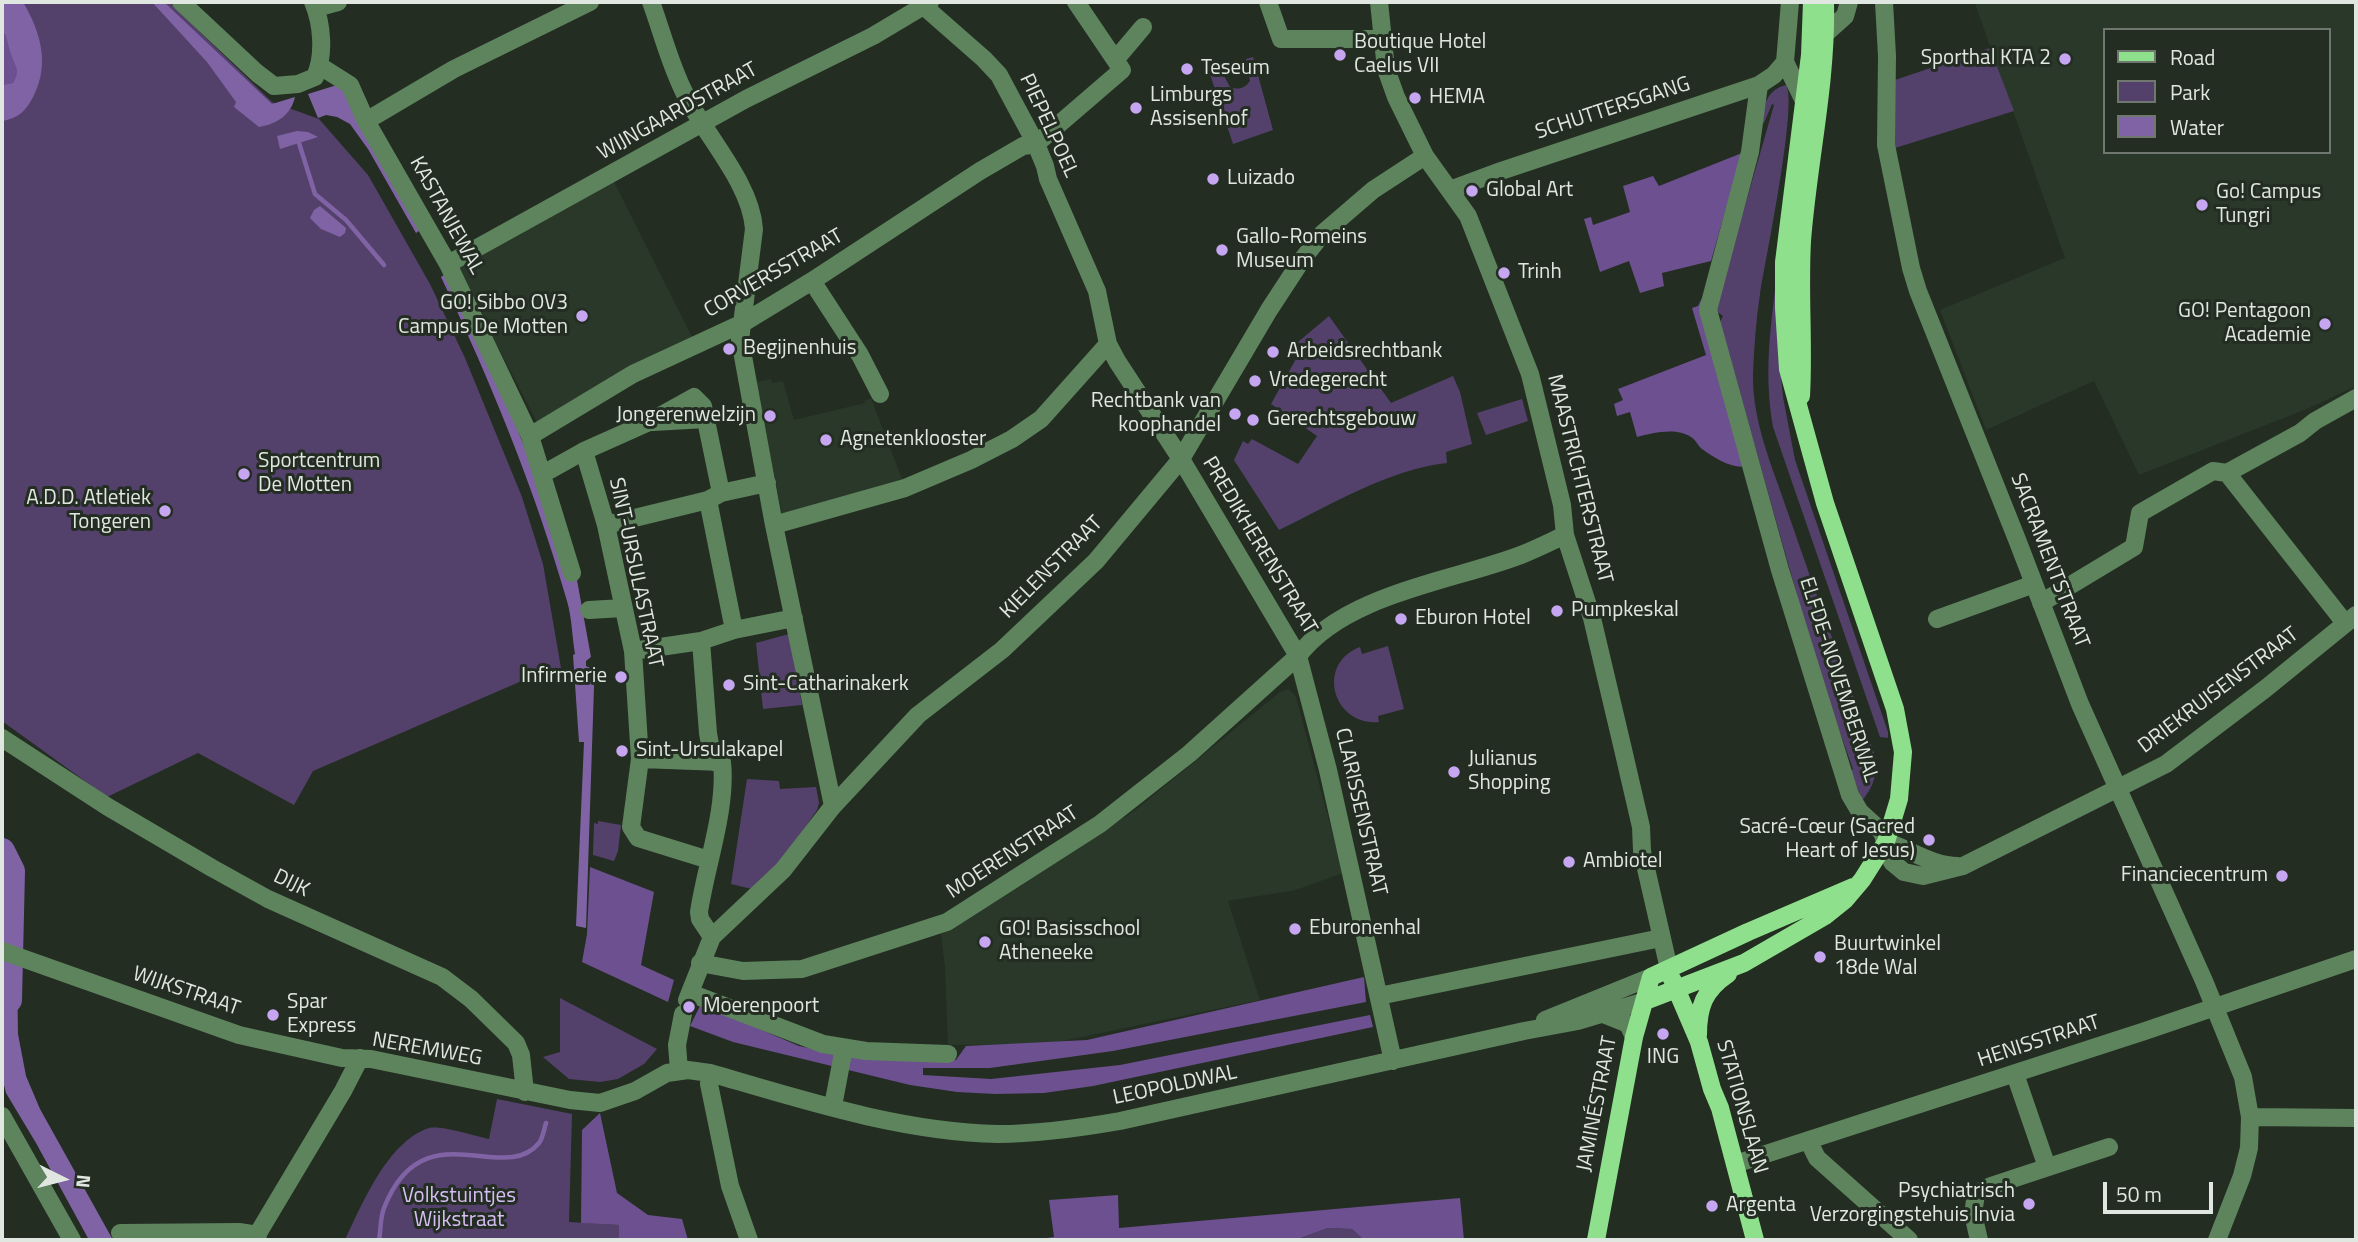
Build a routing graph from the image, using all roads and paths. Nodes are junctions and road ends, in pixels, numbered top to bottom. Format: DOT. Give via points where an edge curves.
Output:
graph roads {
  1 [pos="181,2"];
  2 [pos="338,2"];
  3 [pos="590,2"];
  4 [pos="651,2"];
  5 [pos="1076,2"];
  6 [pos="1268,2"];
  7 [pos="1379,2"];
  8 [pos="1790,2"];
  9 [pos="1812,2"];
  10 [pos="1825,2"];
  11 [pos="1849,2"];
  12 [pos="1884,2"];
  13 [pos="924,3"];
  14 [pos="314,5"];
  15 [pos="1143,26"];
  16 [pos="1825,34"];
  17 [pos="1382,39"];
  18 [pos="1116,59"];
  19 [pos="1785,62"];
  20 [pos="320,66"];
  21 [pos="1759,85"];
  22 [pos="1804,101"];
  23 [pos="366,121"];
  24 [pos="701,126"];
  25 [pos="1036,144"];
  26 [pos="1425,156"];
  27 [pos="1450,190"];
  28 [pos="448,264"];
  29 [pos="812,281"];
  30 [pos="743,323"];
  31 [pos="1108,344"];
  32 [pos="880,394"];
  33 [pos="2356,398"];
  34 [pos="1801,410"];
  35 [pos="530,436"];
  36 [pos="584,451"];
  37 [pos="1181,459"];
  38 [pos="550,470"];
  39 [pos="2227,473"];
  40 [pos="767,483"];
  41 [pos="715,496"];
  42 [pos="606,525"];
  43 [pos="774,525"];
  44 [pos="1565,535"];
  45 [pos="572,573"];
  46 [pos="2034,584"];
  47 [pos="2041,603"];
  48 [pos="623,608"];
  49 [pos="589,610"];
  50 [pos="794,618"];
  51 [pos="1937,619"];
  52 [pos="2351,619"];
  53 [pos="734,630"];
  54 [pos="701,640"];
  55 [pos="633,651"];
  56 [pos="1298,656"];
  57 [pos="2,738"];
  58 [pos="640,759"];
  59 [pos="713,762"];
  60 [pos="2116,788"];
  61 [pos="833,806"];
  62 [pos="1886,842"];
  63 [pos="709,860"];
  64 [pos="1856,886"];
  65 [pos="712,937"];
  66 [pos="1661,938"];
  67 [pos="2,951"];
  68 [pos="2356,959"];
  69 [pos="700,963"];
  70 [pos="1744,963"];
  71 [pos="1669,969"];
  72 [pos="1651,977"];
  73 [pos="1677,990"];
  74 [pos="1379,996"];
  75 [pos="1645,1001"];
  76 [pos="686,1003"];
  77 [pos="2215,1006"];
  78 [pos="1603,1014"];
  79 [pos="1524,1031"];
  80 [pos="1634,1037"];
  81 [pos="1699,1042"];
  82 [pos="844,1048"];
  83 [pos="948,1054"];
  84 [pos="360,1058"];
  85 [pos="1393,1060"];
  86 [pos="678,1070"];
  87 [pos="710,1073"];
  88 [pos="2015,1074"];
  89 [pos="525,1092"];
  90 [pos="833,1106"];
  91 [pos="2,1116"];
  92 [pos="2250,1117"];
  93 [pos="2356,1118"];
  94 [pos="8,1140"];
  95 [pos="1809,1142"];
  96 [pos="2109,1147"];
  97 [pos="1735,1164"];
  98 [pos="2047,1167"];
  99 [pos="120,1233"];
  100 [pos="256,1237"];
  101 [pos="72,1240"];
  102 [pos="749,1240"];
  103 [pos="1596,1240"];
  104 [pos="1755,1240"];
  105 [pos="1909,1240"];
  106 [pos="1979,1240"];
  107 [pos="2217,1240"];
  1 -- 20 [label="street" via="274,86 298,84 315,76"];
  2 -- 14 [label="street"];
  3 -- 23 [label="street" via="454,69"];
  4 -- 24 [label="street" via="683,91"];
  5 -- 18 [label="street"];
  6 -- 17 [label="street" via="1281,39"];
  7 -- 17 [label="street, MAASTRICHTERSTRAAT"];
  8 -- 19 [label="street"];
  9 -- 22 [label="main road, ELFDE-NOVEMBERWAL"];
  10 -- 16 [label="main road, ELFDE-NOVEMBERWAL"];
  11 -- 16 [label="street" via="1845,16"];
  12 -- 46 [label="street, SACRAMENTSTRAAT" via="1886,145 1911,268"];
  13 -- 24 [label="street, WIJNGAARDSTRAAT" via="873,36"];
  13 -- 25 [label="street, PIEPELPOEL" via="999,75"];
  14 -- 20 [label="street"];
  15 -- 18 [label="street"];
  16 -- 34 [label="main road, ELFDE-NOVEMBERWAL" via="1802,239"];
  17 -- 26 [label="street, MAASTRICHTERSTRAAT" via="1396,97"];
  18 -- 25 [label="street, CORVERSSTRAAT" via="1122,69"];
  19 -- 21 [label="street, SCHUTTERSGANG"];
  19 -- 22 [label="street"];
  20 -- 23 [label="street, KASTANJEWAL" via="350,85"];
  21 -- 27 [label="street, SCHUTTERSGANG"];
  21 -- 62 [label="street, ELFDE-NOVEMBERWAL" via="1750,152 1708,310 1780,570 1850,795"];
  22 -- 34 [label="main road, ELFDE-NOVEMBERWAL" via="1784,262 1788,369"];
  23 -- 28 [label="street, KASTANJEWAL"];
  24 -- 28 [label="street, WIJNGAARDSTRAAT"];
  24 -- 30 [label="street" via="753,210"];
  25 -- 29 [label="street, CORVERSSTRAAT" via="1023,146 980,171"];
  25 -- 31 [label="street, PIEPELPOEL" via="1097,291"];
  26 -- 27 [label="street, MAASTRICHTERSTRAAT"];
  26 -- 37 [label="street, KIELENSTRAAT" via="1343,214 1308,252"];
  27 -- 44 [label="street, MAASTRICHTERSTRAAT" via="1472,225 1530,374"];
  28 -- 35 [label="street, KASTANJEWAL"];
  29 -- 30 [label="street, CORVERSSTRAAT"];
  29 -- 32 [label="street"];
  30 -- 35 [label="street, CORVERSSTRAAT" via="633,374"];
  30 -- 40 [label="street" via="740,341"];
  31 -- 37 [label="street, PREDIKHERENSTRAAT"];
  31 -- 43 [label="street" via="1041,419 1012,439 905,488"];
  33 -- 39 [label="street"];
  34 -- 62 [label="main road, ELFDE-NOVEMBERWAL" via="1825,503 1895,709 1903,752 1902,781"];
  35 -- 45 [label="street, KASTANJEWAL"];
  36 -- 38 [label="street"];
  36 -- 41 [label="street" via="694,397 703,406 706,419"];
  36 -- 42 [label="street, SINT-URSULASTRAAT"];
  37 -- 56 [label="street, PREDIKHERENSTRAAT"];
  37 -- 61 [label="street, KIELENSTRAAT" via="1096,561 1002,650 918,715"];
  39 -- 47 [label="street" via="2213,471 2140,513 2134,547"];
  39 -- 52 [label="street, DRIEKRUISENSTRAAT"];
  40 -- 41 [label="street"];
  40 -- 43 [label="street"];
  41 -- 42 [label="street"];
  41 -- 53 [label="street"];
  42 -- 48 [label="street, SINT-URSULASTRAAT"];
  43 -- 50 [label="street"];
  44 -- 56 [label="street, MOERENSTRAAT" via="1352,613 1310,639"];
  44 -- 66 [label="street, MAASTRICHTERSTRAAT" via="1595,632 1641,827"];
  46 -- 47 [label="street, SACRAMENTSTRAAT"];
  46 -- 51 [label="street"];
  47 -- 60 [label="street, SACRAMENTSTRAAT"];
  48 -- 49 [label="street"];
  48 -- 55 [label="street, SINT-URSULASTRAAT"];
  50 -- 53 [label="street"];
  50 -- 61 [label="street"];
  52 -- 60 [label="street, DRIEKRUISENSTRAAT" via="2166,764"];
  53 -- 54 [label="street"];
  54 -- 55 [label="street"];
  54 -- 59 [label="street"];
  55 -- 58 [label="street, SINT-URSULASTRAAT"];
  56 -- 69 [label="street, MOERENSTRAAT" via="1189,754 1100,824 947,922 802,969 743,971"];
  56 -- 74 [label="street, CLARISSENSTRAAT"];
  57 -- 89 [label="street, DIJK" via="212,869 442,977 516,1043 522,1055"];
  58 -- 59 [label="street"];
  58 -- 63 [label="street, SINT-URSULASTRAAT" via="631,827 638,838"];
  59 -- 63 [label="street" via="722,762 723,776"];
  60 -- 62 [label="street, DRIEKRUISENSTRAAT" via="1942,873 1904,872 1892,862"];
  60 -- 77 [label="street, SACRAMENTSTRAAT"];
  61 -- 65 [label="street, KIELENSTRAAT" via="783,870"];
  62 -- 64 [label="main road"];
  63 -- 65 [label="street" via="699,912"];
  64 -- 70 [label="main road" via="1825,916"];
  64 -- 71 [label="main road, LEOPOLDWAL"];
  65 -- 69 [label="street, KIELENSTRAAT"];
  66 -- 71 [label="street, MAASTRICHTERSTRAAT"];
  66 -- 74 [label="street"];
  67 -- 84 [label="street, WIJKSTRAAT" via="239,1035"];
  68 -- 77 [label="street, HENISSTRAAT"];
  69 -- 76 [label="street, KIELENSTRAAT"];
  70 -- 73 [label="main road, LEOPOLDWAL"];
  70 -- 81 [label="main road" via="1704,995"];
  71 -- 72 [label="main road, LEOPOLDWAL"];
  71 -- 73 [label="main road, MAASTRICHTERSTRAAT"];
  72 -- 75 [label="main road, JAMINÉSTRAAT"];
  72 -- 79 [label="street, LEOPOLDWAL"];
  73 -- 75 [label="main road, LEOPOLDWAL"];
  73 -- 81 [label="main road, STATIONSLAAN"];
  74 -- 85 [label="street, CLARISSENSTRAAT"];
  75 -- 78 [label="street, LEOPOLDWAL"];
  75 -- 80 [label="main road, JAMINÉSTRAAT"];
  76 -- 82 [label="street"];
  76 -- 86 [label="street" via="677,1045"];
  77 -- 88 [label="street, HENISSTRAAT"];
  77 -- 92 [label="street, SACRAMENTSTRAAT" via="2243,1077"];
  78 -- 79 [label="street, LEOPOLDWAL"];
  78 -- 80 [label="street" via="1628,1024"];
  79 -- 85 [label="street, LEOPOLDWAL"];
  80 -- 103 [label="main road, JAMINÉSTRAAT"];
  81 -- 97 [label="main road, STATIONSLAAN"];
  82 -- 83 [label="street"];
  82 -- 90 [label="street"];
  84 -- 89 [label="street, NEREMWEG"];
  84 -- 100 [label="street, NEREMWEG"];
  85 -- 90 [label="street, LEOPOLDWAL" via="1120,1121 1028,1133 936,1128"];
  86 -- 87 [label="street, LEOPOLDWAL"];
  86 -- 89 [label="street, NEREMWEG" via="600,1103"];
  87 -- 90 [label="street, LEOPOLDWAL"];
  87 -- 102 [label="street" via="730,1186"];
  88 -- 95 [label="street, HENISSTRAAT"];
  88 -- 98 [label="street"];
  91 -- 94 [label="street"];
  92 -- 93 [label="street"];
  92 -- 107 [label="street, SACRAMENTSTRAAT" via="2242,1176"];
  94 -- 101 [label="street" via="29,1161"];
  95 -- 97 [label="street, HENISSTRAAT"];
  95 -- 105 [label="street" via="1818,1158"];
  96 -- 98 [label="street"];
  97 -- 104 [label="main road, STATIONSLAAN"];
  98 -- 106 [label="street" via="1976,1194 1973,1214"];
  99 -- 100 [label="street, NEREMWEG" via="239,1232"];
}
